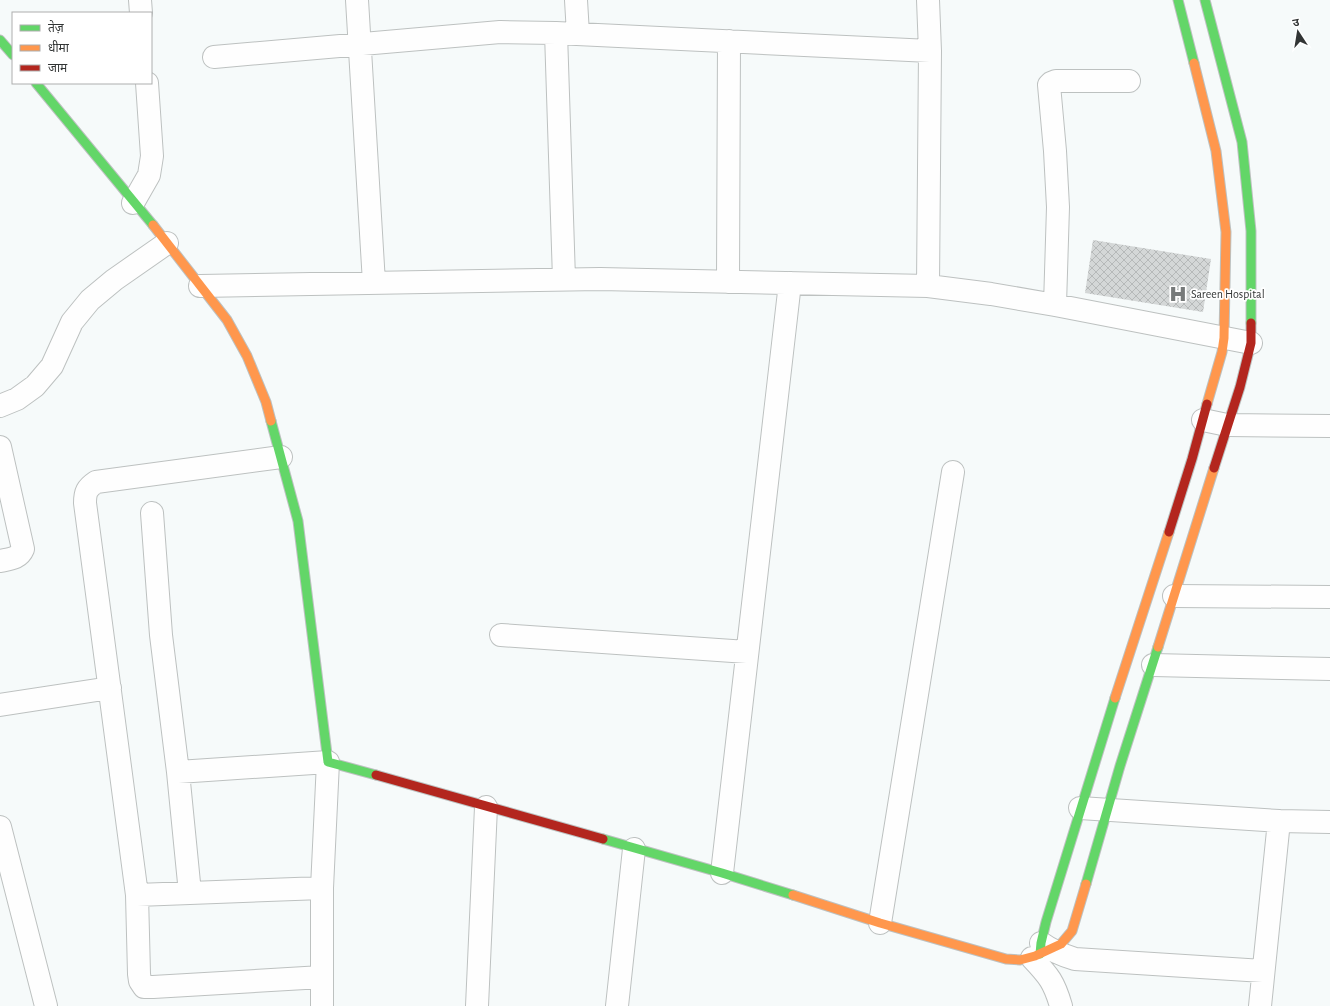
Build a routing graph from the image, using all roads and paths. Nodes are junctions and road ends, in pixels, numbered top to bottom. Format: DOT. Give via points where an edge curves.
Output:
graph roads {
  1 [pos="140,0"];
  2 [pos="357,0"];
  3 [pos="576,0"];
  4 [pos="928,0"];
  5 [pos="1178,0"];
  6 [pos="1205,0"];
  7 [pos="141,12"];
  8 [pos="556,33"];
  9 [pos="578,34"];
  10 [pos="0,40"];
  11 [pos="729,41"];
  12 [pos="359,45"];
  13 [pos="930,51"];
  14 [pos="12,54"];
  15 [pos="214,57"];
  16 [pos="1129,82"];
  17 [pos="37,84"];
  18 [pos="147,84"];
  19 [pos="133,203"];
  20 [pos="167,243"];
  21 [pos="564,280"];
  22 [pos="728,282"];
  23 [pos="374,283"];
  24 [pos="790,283"];
  25 [pos="200,286"];
  26 [pos="928,286"];
  27 [pos="1055,305"];
  28 [pos="1224,338"];
  29 [pos="1251,344"];
  30 [pos="0,406"];
  31 [pos="1203,420"];
  32 [pos="1228,425"];
  33 [pos="1330,426"];
  34 [pos="0,447"];
  35 [pos="281,457"];
  36 [pos="954,472"];
  37 [pos="152,513"];
  38 [pos="0,561"];
  39 [pos="1174,596"];
  40 [pos="1330,597"];
  41 [pos="501,635"];
  42 [pos="747,652"];
  43 [pos="1152,665"];
  44 [pos="1330,669"];
  45 [pos="110,688"];
  46 [pos="0,705"];
  47 [pos="328,762"];
  48 [pos="178,772"];
  49 [pos="486,807"];
  50 [pos="1080,808"];
  51 [pos="1108,809"];
  52 [pos="1279,821"];
  53 [pos="1330,822"];
  54 [pos="0,827"];
  55 [pos="634,849"];
  56 [pos="722,874"];
  57 [pos="322,888"];
  58 [pos="190,893"];
  59 [pos="137,895"];
  60 [pos="880,923"];
  61 [pos="1041,951"];
  62 [pos="1263,972"];
  63 [pos="322,977"];
  64 [pos="46,1006"];
  65 [pos="322,1006"];
  66 [pos="477,1006"];
  67 [pos="617,1006"];
  68 [pos="1061,1006"];
  69 [pos="1260,1006"];
  1 -- 7 [label="street"];
  2 -- 12 [label="street"];
  3 -- 9 [label="street"];
  4 -- 13 [label="street"];
  5 -- 28 [label="street" via="1216,150 1226,232"];
  6 -- 29 [label="street" via="1242,142 1251,231"];
  8 -- 9 [label="street"];
  8 -- 12 [label="street" via="500,32"];
  8 -- 21 [label="street"];
  9 -- 11 [label="street"];
  10 -- 14 [label="street"];
  11 -- 13 [label="street"];
  11 -- 22 [label="street"];
  12 -- 15 [label="street"];
  12 -- 23 [label="street"];
  13 -- 26 [label="street"];
  16 -- 27 [label="street" via="1056,81 1049,85 1058,207"];
  17 -- 19 [label="street"];
  18 -- 19 [label="street" via="152,156 149,175"];
  19 -- 20 [label="street"];
  20 -- 25 [label="street"];
  20 -- 30 [label="street" via="90,300 72,322 52,366 34,386 17,399"];
  21 -- 22 [label="street"];
  21 -- 23 [label="street"];
  22 -- 24 [label="street"];
  23 -- 25 [label="street"];
  24 -- 26 [label="street"];
  24 -- 42 [label="street"];
  25 -- 35 [label="street" via="227,320 247,356 266,402"];
  26 -- 27 [label="street"];
  27 -- 28 [label="street"];
  28 -- 29 [label="street"];
  28 -- 31 [label="street"];
  29 -- 32 [label="street"];
  31 -- 32 [label="street"];
  31 -- 50 [label="street"];
  32 -- 33 [label="street"];
  32 -- 39 [label="street"];
  34 -- 38 [label="street" via="23,549 16,558"];
  35 -- 45 [label="street" via="96,482 89,486 85,493 85,502"];
  35 -- 47 [label="street" via="298,521"];
  36 -- 60 [label="street"];
  37 -- 48 [label="street" via="162,635"];
  39 -- 40 [label="street"];
  39 -- 43 [label="street"];
  41 -- 42 [label="street"];
  42 -- 56 [label="street"];
  43 -- 44 [label="street"];
  43 -- 51 [label="street"];
  45 -- 46 [label="street"];
  45 -- 59 [label="street"];
  47 -- 48 [label="street"];
  47 -- 49 [label="street"];
  47 -- 57 [label="street"];
  48 -- 58 [label="street"];
  49 -- 55 [label="street"];
  49 -- 66 [label="street"];
  50 -- 51 [label="street"];
  50 -- 61 [label="street" via="1046,922"];
  51 -- 52 [label="street"];
  51 -- 61 [label="street" via="1072,931 1061,944"];
  52 -- 53 [label="street"];
  52 -- 62 [label="street"];
  54 -- 64 [label="street"];
  55 -- 56 [label="street"];
  55 -- 67 [label="street"];
  56 -- 60 [label="street"];
  57 -- 58 [label="street"];
  57 -- 63 [label="street"];
  58 -- 59 [label="street"];
  59 -- 63 [label="street" via="139,974 144,987"];
  60 -- 61 [label="street" via="1006,959 1020,960"];
  61 -- 62 [label="street" via="1075,959"];
  61 -- 68 [label="street" via="1046,973 1055,986"];
  62 -- 69 [label="street"];
  63 -- 65 [label="street"];
}
